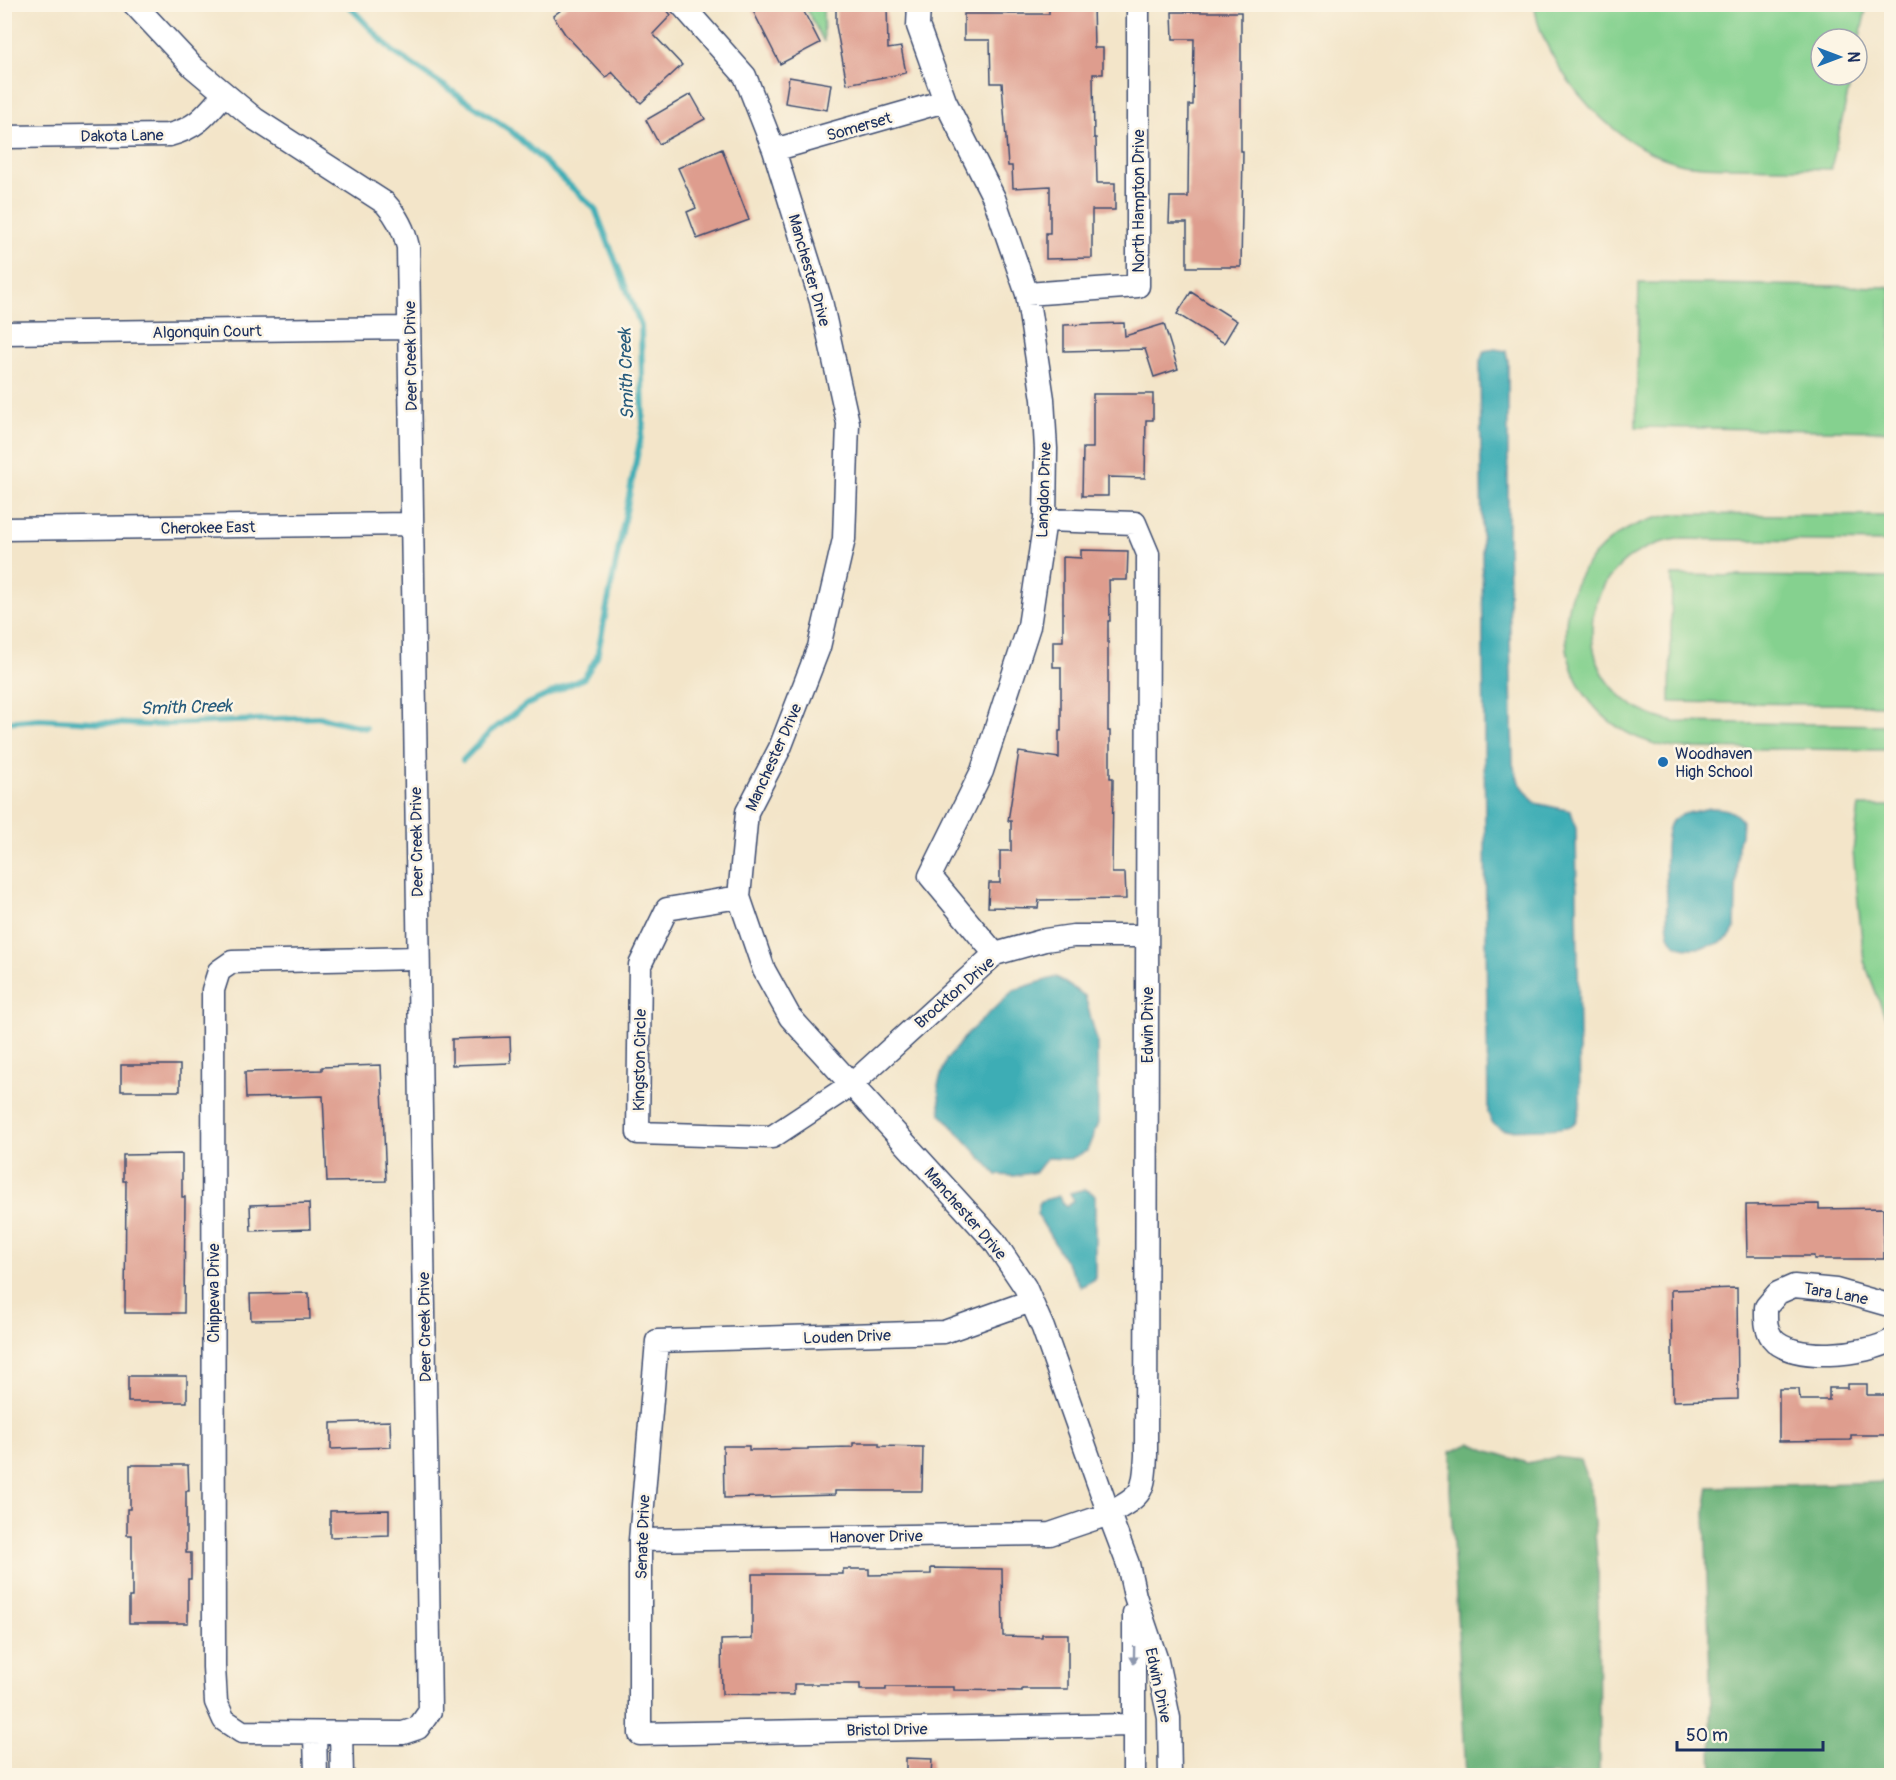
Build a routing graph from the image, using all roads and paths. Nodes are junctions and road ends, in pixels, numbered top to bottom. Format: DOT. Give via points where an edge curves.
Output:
graph roads {
  1 [pos="134,4"];
  2 [pos="681,4"];
  3 [pos="919,4"];
  4 [pos="1138,4"];
  5 [pos="224,94"];
  6 [pos="945,101"];
  7 [pos="4,137"];
  8 [pos="774,150"];
  9 [pos="1027,294"];
  10 [pos="410,328"];
  11 [pos="4,333"];
  12 [pos="1045,520"];
  13 [pos="412,525"];
  14 [pos="4,530"];
  15 [pos="739,897"];
  16 [pos="1147,936"];
  17 [pos="995,954"];
  18 [pos="417,958"];
  19 [pos="852,1084"];
  20 [pos="1031,1301"];
  21 [pos="1892,1306"];
  22 [pos="1892,1340"];
  23 [pos="657,1341"];
  24 [pos="1109,1514"];
  25 [pos="640,1540"];
  26 [pos="1135,1596"];
  27 [pos="1133,1725"];
  28 [pos="315,1733"];
  29 [pos="342,1733"];
  30 [pos="640,1734"];
  31 [pos="316,1776"];
  32 [pos="342,1776"];
  33 [pos="1134,1776"];
  34 [pos="1170,1776"];
  1 -- 5 [label="street, Deer Creek Drive"];
  2 -- 8 [label="street, Manchester Drive" via="745,76"];
  3 -- 6 [label="street, Langdon Drive" via="918,26"];
  4 -- 9 [label="street, North Hampton Drive" via="1138,286"];
  5 -- 7 [label="street, Dakota Lane" via="197,124 169,135"];
  5 -- 10 [label="street, Deer Creek Drive" via="280,137 376,195 394,213 408,247"];
  6 -- 8 [label="street, Somerset"];
  6 -- 9 [label="street, Langdon Drive" via="994,198"];
  8 -- 15 [label="street, Manchester Drive" via="821,301 848,423 844,539 819,647 780,748 747,812"];
  9 -- 12 [label="street, Langdon Drive" via="1043,399"];
  10 -- 11 [label="street, Algonquin Court"];
  10 -- 13 [label="street, Deer Creek Drive"];
  12 -- 16 [label="street, Edwin Drive" via="1135,523 1148,554"];
  12 -- 17 [label="street, Langdon Drive" via="1029,626 982,771 930,876"];
  13 -- 14 [label="street, Cherokee East"];
  13 -- 18 [label="street, Deer Creek Drive"];
  15 -- 19 [label="street, Manchester Drive" via="764,970 790,1017"];
  15 -- 19 [label="street, Kingston Circle" via="667,909 640,965 638,1132 772,1137"];
  16 -- 17 [label="street, Brockton Drive" via="1073,936"];
  16 -- 24 [label="street, Edwin Drive" via="1145,1478 1137,1497"];
  17 -- 19 [label="street, Brockton Drive"];
  18 -- 28 [label="street, Chippewa Drive" via="232,962 219,971 213,990 216,1702 224,1720 242,1732"];
  18 -- 29 [label="street, Deer Creek Drive" via="430,1711 418,1728 403,1733"];
  19 -- 20 [label="street, Manchester Drive" via="994,1241"];
  20 -- 23 [label="street, Louden Drive" via="934,1333"];
  20 -- 24 [label="street, Manchester Drive"];
  21 -- 22 [label="street, Tara Lane" via="1836,1290 1794,1286 1778,1293 1766,1307 1766,1326 1773,1340 1800,1353 1850,1353"];
  23 -- 25 [label="street, Senate Drive"];
  24 -- 25 [label="street, Hanover Drive" via="1050,1534"];
  24 -- 26 [label="street, Edwin Drive" via="1128,1563"];
  25 -- 30 [label="street, Senate Drive"];
  26 -- 27 [label="street, Edwin Drive, one-way"];
  26 -- 34 [label="street, Edwin Drive" via="1157,1661 1168,1718"];
  27 -- 30 [label="street, Bristol Drive"];
  27 -- 33 [label="street, Edwin Drive"];
  28 -- 29 [label="street, Deer Creek Drive"];
  28 -- 31 [label="street"];
  29 -- 32 [label="street"];
}
